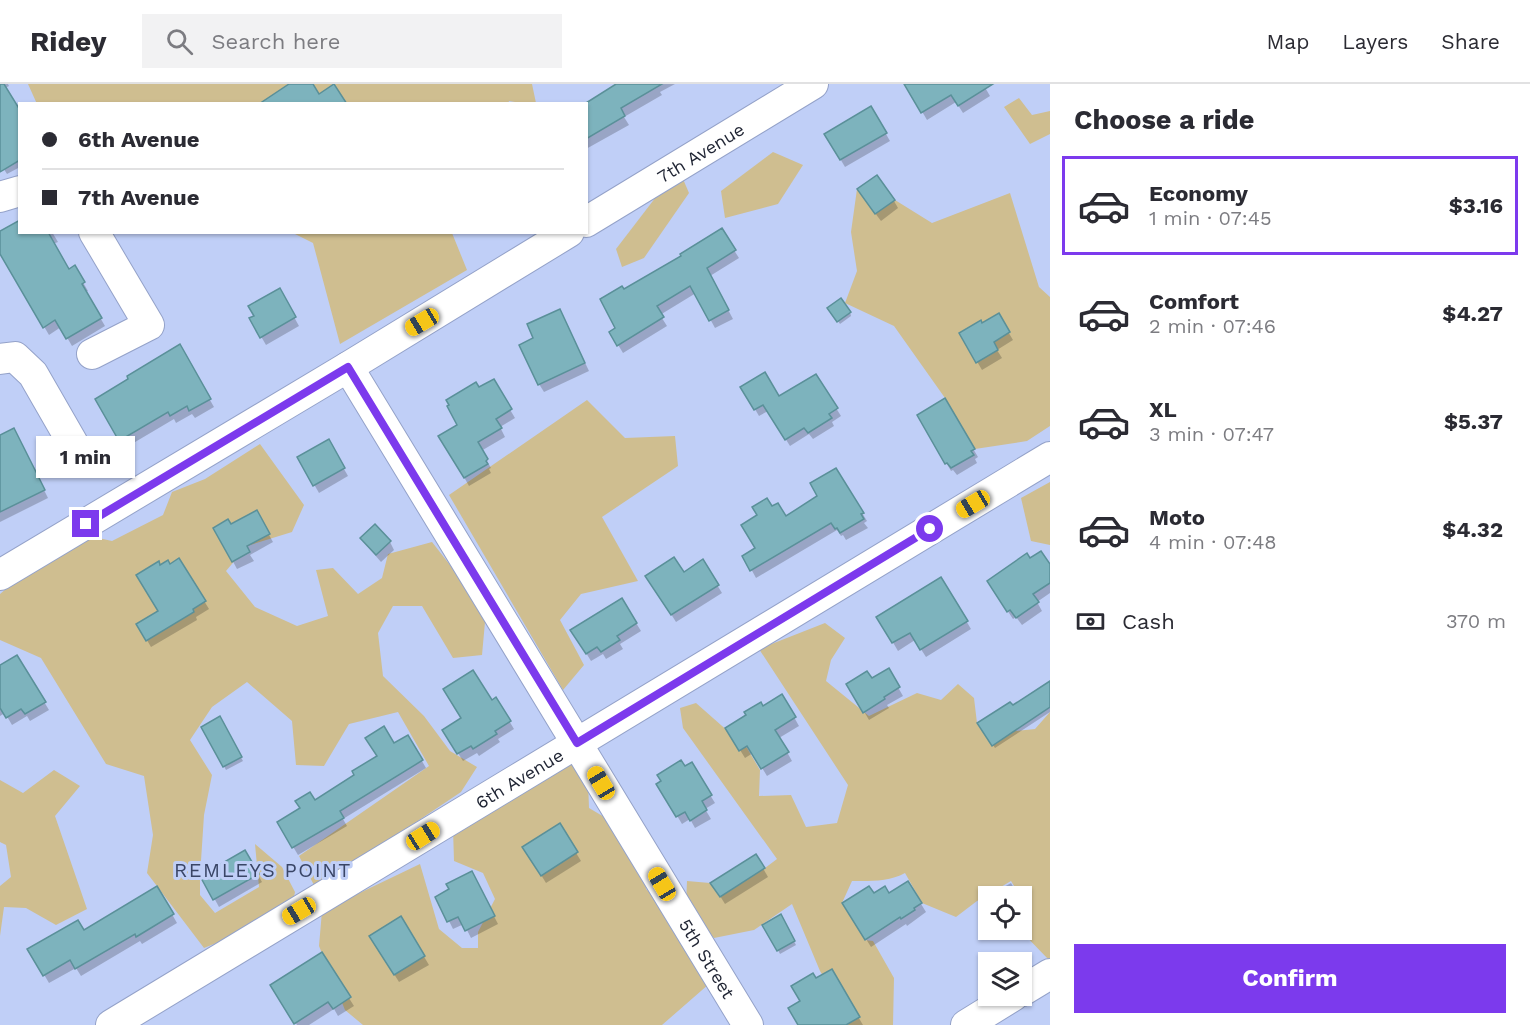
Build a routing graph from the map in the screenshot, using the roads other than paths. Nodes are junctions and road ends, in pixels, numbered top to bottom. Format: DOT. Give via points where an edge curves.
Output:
graph roads {
  1 [pos="813,84"];
  2 [pos="18,192"];
  3 [pos="0,197"];
  4 [pos="588,221"];
  5 [pos="95,234"];
  6 [pos="566,234"];
  7 [pos="92,354"];
  8 [pos="0,358"];
  9 [pos="348,367"];
  10 [pos="1050,457"];
  11 [pos="83,460"];
  12 [pos="0,575"];
  13 [pos="577,743"];
  14 [pos="1050,974"];
  15 [pos="1032,985"];
  16 [pos="997,1006"];
  17 [pos="111,1025"];
  18 [pos="748,1025"];
  19 [pos="966,1025"];
  1 -- 4 [label="street, 7th Avenue"];
  2 -- 3 [label="street"];
  5 -- 7 [label="street" via="149,325"];
  6 -- 9 [label="street"];
  8 -- 11 [label="street" via="15,357 33,374"];
  9 -- 12 [label="street"];
  9 -- 13 [label="street, 5th Street"];
  10 -- 13 [label="street, 6th Avenue"];
  13 -- 17 [label="street, 6th Avenue"];
  13 -- 18 [label="street, 5th Street"];
  14 -- 15 [label="street"];
  16 -- 19 [label="street"];
}
